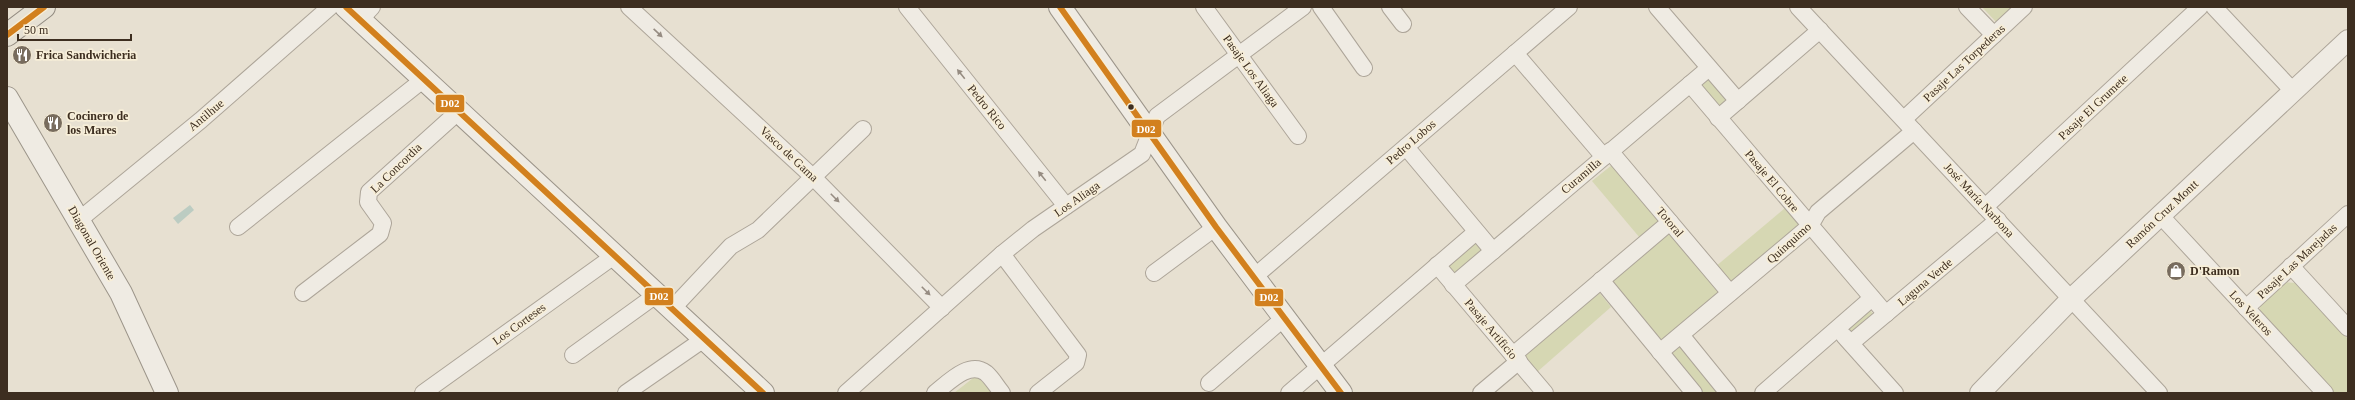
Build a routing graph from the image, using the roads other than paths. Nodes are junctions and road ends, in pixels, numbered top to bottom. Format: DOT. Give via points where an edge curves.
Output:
graph roads {
  1 [pos="44,7"];
  2 [pos="330,7"];
  3 [pos="629,7"];
  4 [pos="907,7"];
  5 [pos="1060,7"];
  6 [pos="1204,7"];
  7 [pos="1303,7"];
  8 [pos="1321,7"];
  9 [pos="1390,7"];
  10 [pos="1569,7"];
  11 [pos="1657,7"];
  12 [pos="1798,7"];
  13 [pos="1967,7"];
  14 [pos="2024,7"];
  15 [pos="2200,7"];
  16 [pos="2214,7"];
  17 [pos="359,11"];
  18 [pos="1403,24"];
  19 [pos="1820,30"];
  20 [pos="7,35"];
  21 [pos="1994,36"];
  22 [pos="2348,40"];
  23 [pos="1515,53"];
  24 [pos="1239,55"];
  25 [pos="1364,68"];
  26 [pos="1709,68"];
  27 [pos="424,79"];
  28 [pos="1690,84"];
  29 [pos="2293,91"];
  30 [pos="7,98"];
  31 [pos="1738,101"];
  32 [pos="458,111"];
  33 [pos="1718,118"];
  34 [pos="1909,125"];
  35 [pos="863,129"];
  36 [pos="1151,134"];
  37 [pos="1298,136"];
  38 [pos="1406,147"];
  39 [pos="1607,154"];
  40 [pos="814,178"];
  41 [pos="1066,206"];
  42 [pos="1985,207"];
  43 [pos="2348,214"];
  44 [pos="2160,215"];
  45 [pos="79,220"];
  46 [pos="1998,220"];
  47 [pos="1670,222"];
  48 [pos="1810,226"];
  49 [pos="238,227"];
  50 [pos="1216,227"];
  51 [pos="1476,232"];
  52 [pos="1492,251"];
  53 [pos="1002,254"];
  54 [pos="614,256"];
  55 [pos="1437,265"];
  56 [pos="2291,266"];
  57 [pos="1154,273"];
  58 [pos="1254,277"];
  59 [pos="1601,280"];
  60 [pos="1453,284"];
  61 [pos="303,293"];
  62 [pos="1730,293"];
  63 [pos="1872,298"];
  64 [pos="2071,299"];
  65 [pos="664,302"];
  66 [pos="942,308"];
  67 [pos="2246,308"];
  68 [pos="1886,314"];
  69 [pos="1284,318"];
  70 [pos="1838,328"];
  71 [pos="2348,328"];
  72 [pos="1680,335"];
  73 [pos="704,339"];
  74 [pos="1851,343"];
  75 [pos="1660,352"];
  76 [pos="573,355"];
  77 [pos="1516,358"];
  78 [pos="1321,366"];
  79 [pos="1209,384"];
  80 [pos="167,393"];
  81 [pos="423,393"];
  82 [pos="626,393"];
  83 [pos="764,393"];
  84 [pos="846,393"];
  85 [pos="935,393"];
  86 [pos="1002,393"];
  87 [pos="1038,393"];
  88 [pos="1289,393"];
  89 [pos="1341,393"];
  90 [pos="1481,393"];
  91 [pos="1545,393"];
  92 [pos="1694,393"];
  93 [pos="1728,393"];
  94 [pos="1763,393"];
  95 [pos="1895,393"];
  96 [pos="1980,393"];
  97 [pos="2159,393"];
  98 [pos="2326,393"];
  1 -- 20 [label="main road"];
  2 -- 45 [label="street, Antilhue" via="200,120"];
  3 -- 40 [label="street, Vasco de Gama, one-way"];
  41 -- 4 [label="street, Pedro Rico, one-way"];
  5 -- 36 [label="main road"];
  6 -- 24 [label="street, Pasaje Los Aliaga"];
  7 -- 24 [label="street, Los Aliaga"];
  8 -- 25 [label="street"];
  9 -- 18 [label="street"];
  10 -- 23 [label="street, Pedro Lobos"];
  11 -- 26 [label="street"];
  12 -- 19 [label="street, José María Narbona"];
  13 -- 21 [label="street"];
  14 -- 21 [label="street, Pasaje Las Torpederas"];
  15 -- 42 [label="street, Pasaje El Grumete"];
  16 -- 29 [label="street"];
  17 -- 27 [label="main road"];
  19 -- 31 [label="street"];
  19 -- 34 [label="street, José María Narbona"];
  21 -- 34 [label="street, Pasaje Las Torpederas"];
  22 -- 29 [label="street, Ramón Cruz Montt"];
  23 -- 38 [label="street, Pedro Lobos"];
  23 -- 39 [label="street, Totoral"];
  24 -- 36 [label="street, Los Aliaga" via="1157,116"];
  24 -- 37 [label="street, Pasaje Los Aliaga"];
  26 -- 28 [label="street, Curamilla"];
  26 -- 31 [label="street"];
  27 -- 32 [label="main road"];
  27 -- 49 [label="street"];
  28 -- 33 [label="street, Pasaje El Cobre"];
  28 -- 39 [label="street, Curamilla"];
  29 -- 44 [label="street, Ramón Cruz Montt"];
  30 -- 45 [label="main road, Diagonal Oriente"];
  31 -- 33 [label="street"];
  32 -- 54 [label="main road"];
  32 -- 61 [label="street, La Concordia" via="369,192 368,202 383,223 380,234"];
  33 -- 48 [label="street, Pasaje El Cobre"];
  34 -- 42 [label="street, José María Narbona"];
  34 -- 48 [label="street, Quínquimo" via="1818,212"];
  35 -- 40 [label="street"];
  36 -- 41 [label="street, Los Aliaga" via="1142,154"];
  36 -- 50 [label="main road"];
  38 -- 51 [label="street"];
  38 -- 58 [label="street, Pedro Lobos"];
  39 -- 47 [label="street, Totoral"];
  39 -- 52 [label="street, Curamilla"];
  40 -- 65 [label="street" via="758,230 731,246"];
  40 -- 66 [label="street, Vasco de Gama, one-way"];
  41 -- 53 [label="street, Los Aliaga"];
  42 -- 46 [label="street, José María Narbona"];
  43 -- 56 [label="street, Pasaje Las Marejadas"];
  44 -- 64 [label="street, Ramón Cruz Montt"];
  44 -- 67 [label="street, Los Veleros"];
  45 -- 80 [label="main road, Diagonal Oriente" via="132,314"];
  46 -- 64 [label="street, José María Narbona"];
  46 -- 68 [label="street, Laguna Verde"];
  47 -- 59 [label="street"];
  47 -- 62 [label="street, Totoral"];
  48 -- 62 [label="street, Quínquimo"];
  48 -- 63 [label="street, Pasaje El Cobre"];
  50 -- 57 [label="street"];
  50 -- 58 [label="main road"];
  51 -- 52 [label="street"];
  51 -- 55 [label="street"];
  52 -- 60 [label="street, Curamilla"];
  53 -- 66 [label="street, Los Aliaga"];
  53 -- 87 [label="street" via="1077,353 1076,363"];
  54 -- 65 [label="main road"];
  54 -- 81 [label="street, Los Corteses"];
  55 -- 60 [label="street, Pasaje Artificio"];
  55 -- 78 [label="street"];
  56 -- 67 [label="street, Pasaje Las Marejadas"];
  56 -- 71 [label="street"];
  58 -- 69 [label="main road"];
  59 -- 75 [label="street"];
  59 -- 77 [label="street"];
  60 -- 77 [label="street, Pasaje Artificio"];
  62 -- 72 [label="street, Quínquimo"];
  63 -- 68 [label="street, Pasaje El Cobre"];
  63 -- 70 [label="street"];
  64 -- 96 [label="street, Ramón Cruz Montt"];
  64 -- 97 [label="street, José María Narbona"];
  65 -- 73 [label="main road"];
  65 -- 76 [label="street"];
  66 -- 84 [label="street, Los Aliaga"];
  67 -- 98 [label="street, Los Veleros"];
  68 -- 74 [label="street, Laguna Verde"];
  69 -- 78 [label="main road"];
  69 -- 79 [label="street"];
  70 -- 74 [label="street"];
  70 -- 94 [label="street"];
  72 -- 75 [label="street, Quínquimo"];
  72 -- 93 [label="street"];
  73 -- 82 [label="street"];
  73 -- 83 [label="main road"];
  74 -- 95 [label="street"];
  75 -- 92 [label="street"];
  77 -- 90 [label="street"];
  77 -- 91 [label="street, Pasaje Artificio"];
  78 -- 88 [label="street"];
  78 -- 89 [label="main road"];
  85 -- 86 [label="street" via="968,369 986,373"];
}
